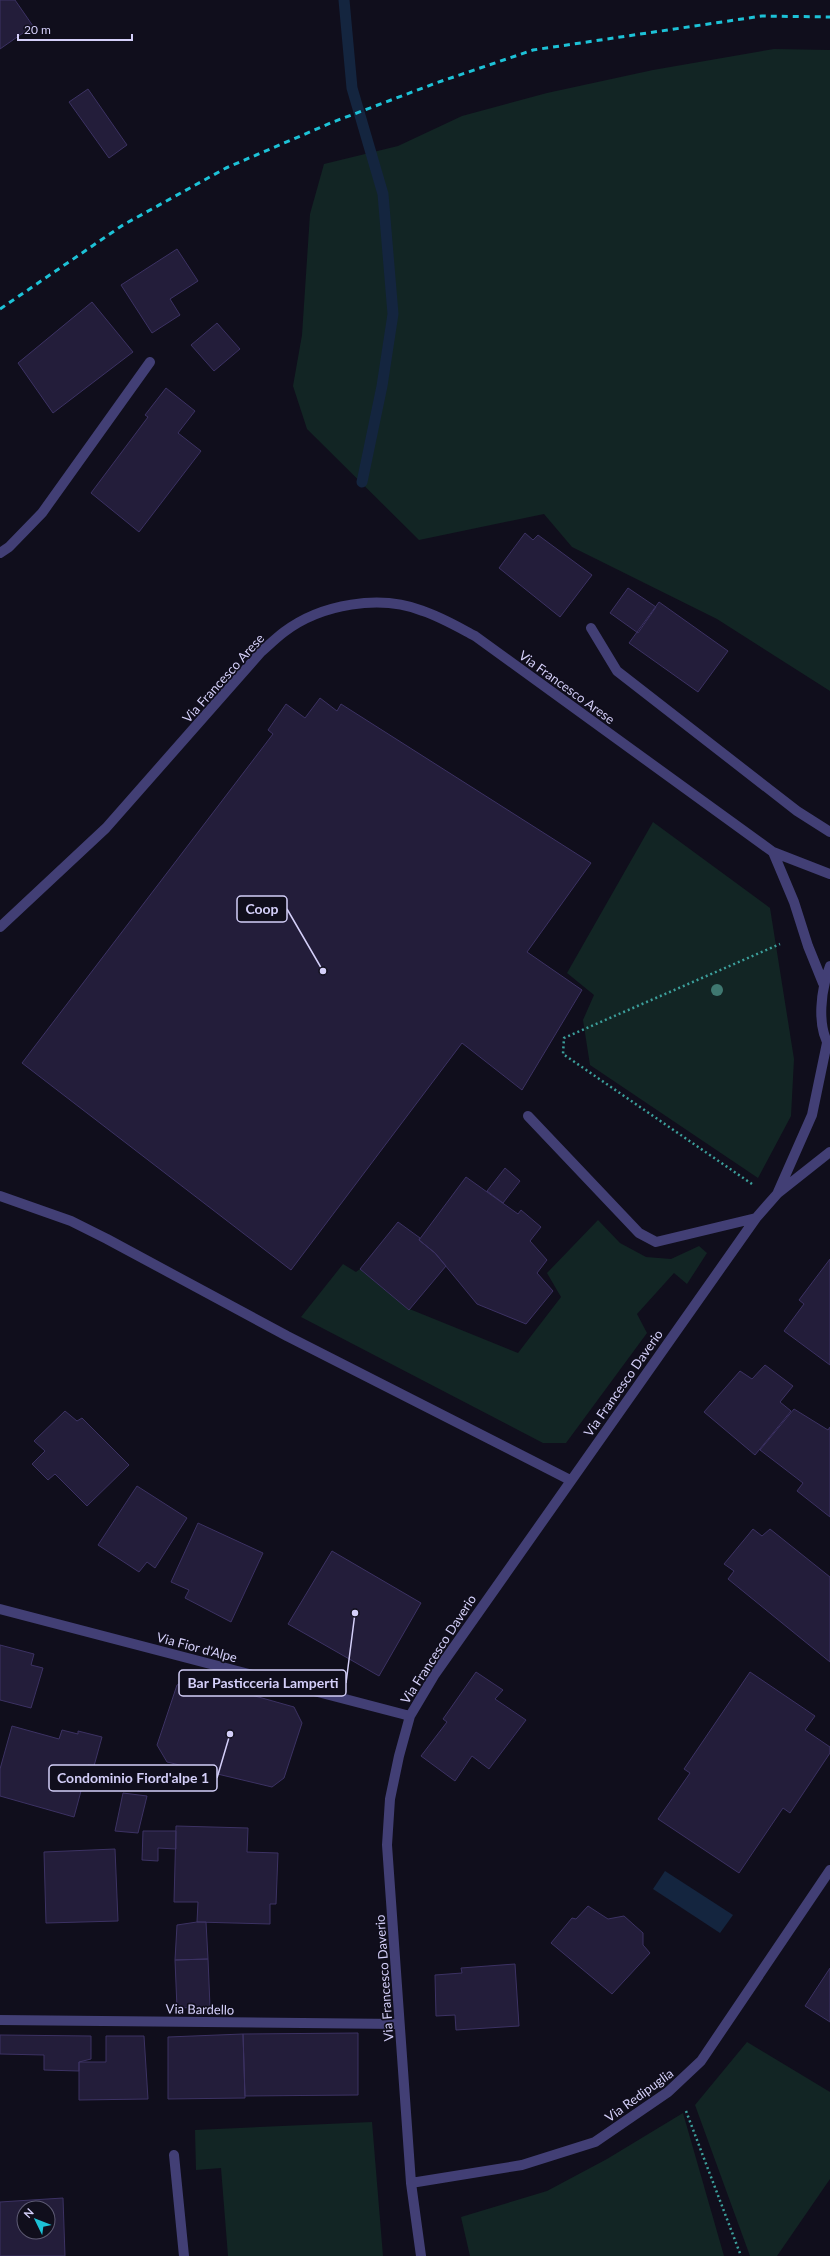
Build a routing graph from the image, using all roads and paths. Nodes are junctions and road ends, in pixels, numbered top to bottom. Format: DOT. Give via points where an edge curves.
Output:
graph roads {
  1 [pos="150,362"];
  2 [pos="0,553"];
  3 [pos="591,628"];
  4 [pos="830,832"];
  5 [pos="773,852"];
  6 [pos="830,874"];
  7 [pos="0,928"];
  8 [pos="780,944"];
  9 [pos="830,966"];
  10 [pos="823,983"];
  11 [pos="829,1045"];
  12 [pos="528,1116"];
  13 [pos="830,1152"];
  14 [pos="758,1188"];
  15 [pos="778,1193"];
  16 [pos="0,1196"];
  17 [pos="756,1218"];
  18 [pos="570,1480"];
  19 [pos="0,1609"];
  20 [pos="410,1716"];
  21 [pos="830,1870"];
  22 [pos="0,2020"];
  23 [pos="399,2024"];
  24 [pos="676,2086"];
  25 [pos="174,2155"];
  26 [pos="411,2183"];
  27 [pos="184,2256"];
  28 [pos="421,2256"];
  29 [pos="741,2256"];
  1 -- 2 [label="street" via="42,513"];
  3 -- 4 [label="street" via="617,671 797,811"];
  5 -- 6 [label="street, Via Francesco Arese"];
  5 -- 7 [label="street, Via Francesco Arese" via="475,636 422,610 393,604 366,603 311,616 285,631 261,652 106,828"];
  5 -- 10 [label="street"];
  8 -- 14 [label="path" via="564,1038 563,1054"];
  9 -- 10 [label="street"];
  10 -- 11 [label="street" via="821,1014"];
  11 -- 15 [label="street, Via Francesco Daverio" via="812,1115"];
  12 -- 17 [label="street" via="639,1233 656,1242"];
  13 -- 15 [label="street, Via Francesco Daverio"];
  15 -- 17 [label="street, Via Francesco Daverio"];
  16 -- 18 [label="street" via="71,1221 287,1336"];
  17 -- 18 [label="street, Via Francesco Daverio"];
  18 -- 20 [label="street, Via Francesco Daverio" via="435,1674"];
  19 -- 20 [label="street, Via Fior d'Alpe"];
  20 -- 23 [label="street, Via Francesco Daverio" via="390,1798 387,1845"];
  21 -- 24 [label="street, Via Redipuglia" via="701,2062"];
  22 -- 23 [label="street, Via Bardello"];
  23 -- 26 [label="street, Via Francesco Daverio"];
  24 -- 26 [label="street, Via Redipuglia" via="595,2142 522,2166"];
  24 -- 29 [label="path"];
  25 -- 27 [label="street"];
  26 -- 28 [label="street, Via Francesco Daverio"];
}
